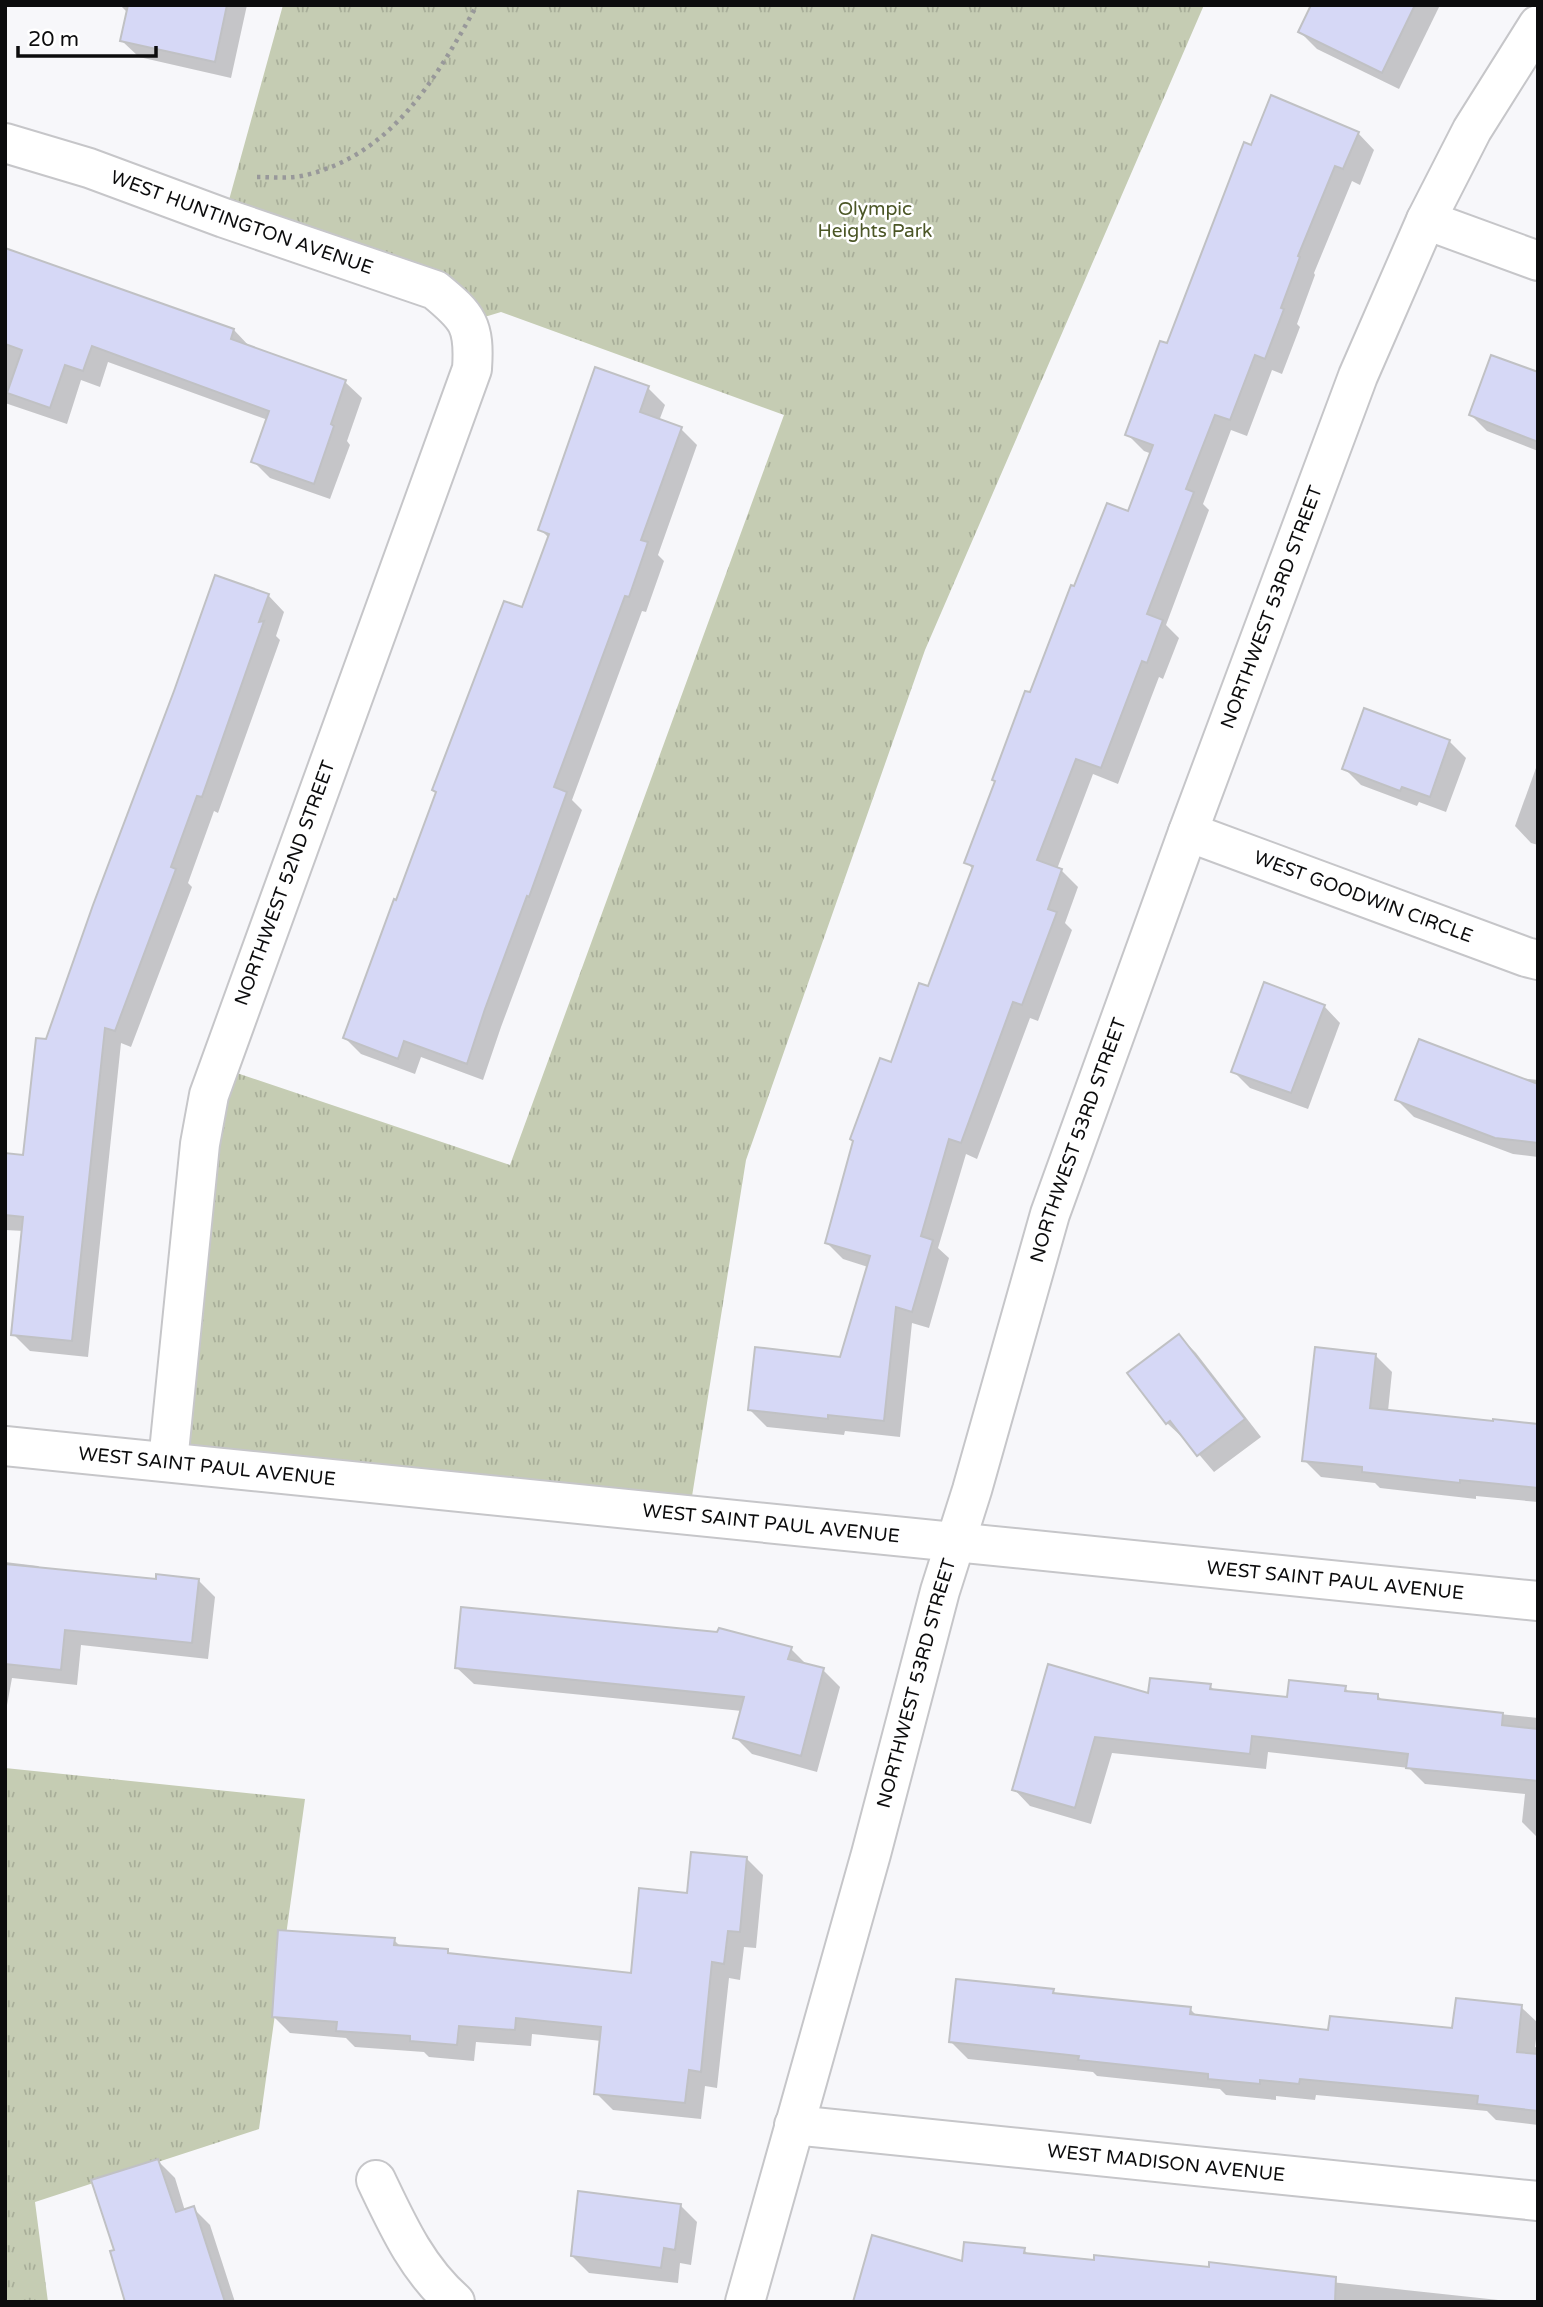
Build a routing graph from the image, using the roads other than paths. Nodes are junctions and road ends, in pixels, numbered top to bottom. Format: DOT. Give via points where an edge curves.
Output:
graph roads {
  1 [pos="1538,25"];
  2 [pos="5,143"];
  3 [pos="1426,220"];
  4 [pos="1538,261"];
  5 [pos="468,322"];
  6 [pos="1188,832"];
  7 [pos="1538,960"];
  8 [pos="5,1446"];
  9 [pos="168,1462"];
  10 [pos="955,1543"];
  11 [pos="1538,1601"];
  12 [pos="794,2125"];
  13 [pos="376,2180"];
  14 [pos="1538,2201"];
  15 [pos="455,2302"];
  16 [pos="745,2302"];
  1 -- 3 [label="street, NORTHWEST 53RD STREET" via="1472,130"];
  2 -- 5 [label="street, WEST HUNTINGTON AVENUE" via="89,168 435,290"];
  3 -- 4 [label="street"];
  3 -- 6 [label="street, NORTHWEST 53RD STREET" via="1358,376"];
  5 -- 9 [label="street, NORTHWEST 52ND STREET" via="474,345 472,369 209,1095 200,1144"];
  6 -- 7 [label="street, WEST GOODWIN CIRCLE"];
  6 -- 10 [label="street, NORTHWEST 53RD STREET" via="1050,1214"];
  8 -- 9 [label="street, WEST SAINT PAUL AVENUE"];
  9 -- 10 [label="street, WEST SAINT PAUL AVENUE"];
  10 -- 11 [label="street, WEST SAINT PAUL AVENUE"];
  10 -- 12 [label="street, NORTHWEST 53RD STREET"];
  12 -- 14 [label="street, WEST MADISON AVENUE"];
  12 -- 16 [label="street, NORTHWEST 53RD STREET"];
  13 -- 15 [label="street" via="416,2257"];
}
